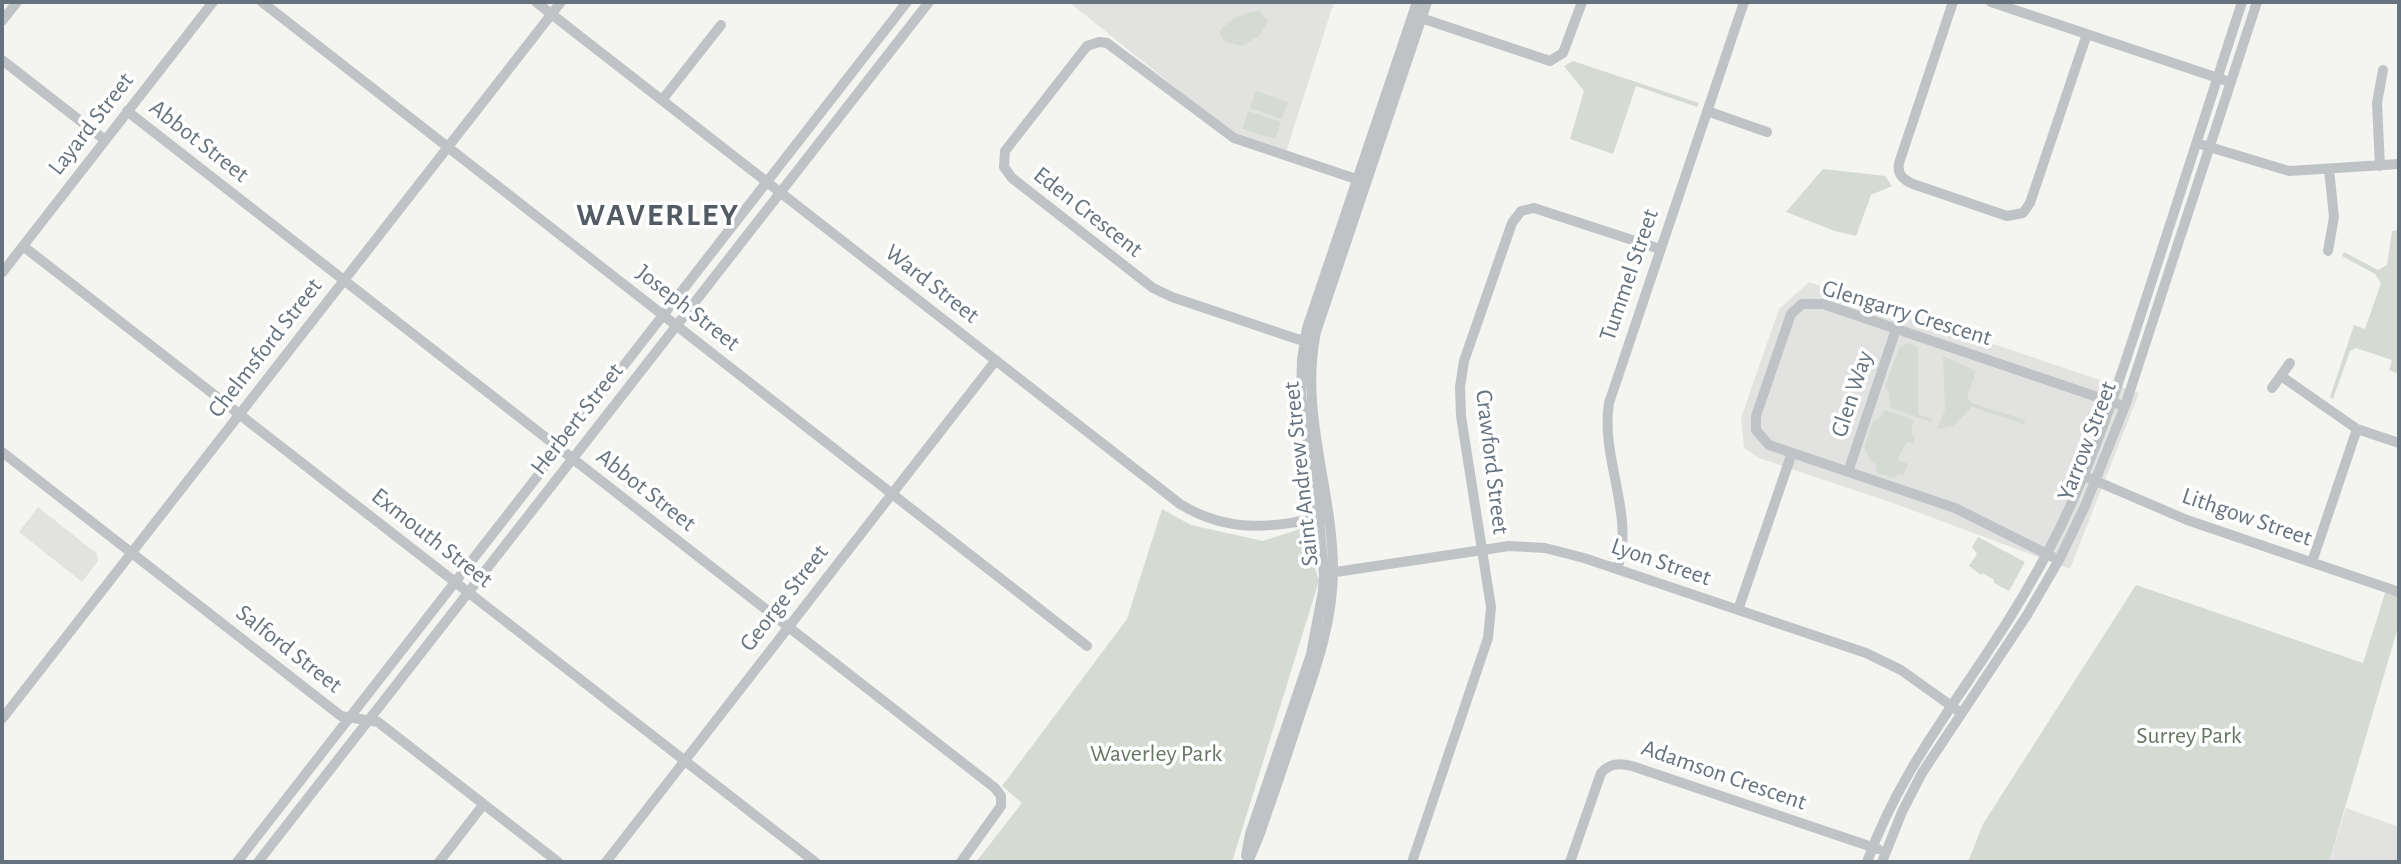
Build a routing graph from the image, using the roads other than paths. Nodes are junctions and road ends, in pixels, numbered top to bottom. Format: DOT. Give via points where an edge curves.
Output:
graph roads {
  1 [pos="17,2"];
  2 [pos="213,2"];
  3 [pos="262,2"];
  4 [pos="536,2"];
  5 [pos="561,2"];
  6 [pos="892,2"];
  7 [pos="929,2"];
  8 [pos="1417,2"];
  9 [pos="1427,2"];
  10 [pos="1582,2"];
  11 [pos="1744,2"];
  12 [pos="1953,2"];
  13 [pos="1991,2"];
  14 [pos="2242,2"];
  15 [pos="2256,2"];
  16 [pos="904,6"];
  17 [pos="551,14"];
  18 [pos="1417,17"];
  19 [pos="915,20"];
  20 [pos="2,21"];
  21 [pos="721,25"];
  22 [pos="2087,34"];
  23 [pos="2,60"];
  24 [pos="2384,70"];
  25 [pos="2217,78"];
  26 [pos="2230,82"];
  27 [pos="662,100"];
  28 [pos="127,111"];
  29 [pos="1707,111"];
  30 [pos="1767,132"];
  31 [pos="105,140"];
  32 [pos="2196,143"];
  33 [pos="448,147"];
  34 [pos="2210,147"];
  35 [pos="2399,164"];
  36 [pos="2380,166"];
  37 [pos="2329,169"];
  38 [pos="1361,181"];
  39 [pos="767,182"];
  40 [pos="781,193"];
  41 [pos="23,246"];
  42 [pos="1660,249"];
  43 [pos="2328,251"];
  44 [pos="2,273"];
  45 [pos="344,281"];
  46 [pos="663,315"];
  47 [pos="676,326"];
  48 [pos="1896,329"];
  49 [pos="1310,341"];
  50 [pos="996,360"];
  51 [pos="2290,363"];
  52 [pos="2281,376"];
  53 [pos="2272,388"];
  54 [pos="2113,402"];
  55 [pos="2125,406"];
  56 [pos="240,414"];
  57 [pos="2357,429"];
  58 [pos="2399,443"];
  59 [pos="559,448"];
  60 [pos="2,452"];
  61 [pos="1792,453"];
  62 [pos="573,459"];
  63 [pos="1848,472"];
  64 [pos="2083,476"];
  65 [pos="2096,481"];
  66 [pos="892,494"];
  67 [pos="1324,517"];
  68 [pos="1482,550"];
  69 [pos="131,554"];
  70 [pos="2047,554"];
  71 [pos="2059,559"];
  72 [pos="2312,562"];
  73 [pos="1617,569"];
  74 [pos="1329,573"];
  75 [pos="455,582"];
  76 [pos="2399,592"];
  77 [pos="468,593"];
  78 [pos="1738,610"];
  79 [pos="788,627"];
  80 [pos="1087,646"];
  81 [pos="1951,706"];
  82 [pos="1962,713"];
  83 [pos="2,719"];
  84 [pos="349,719"];
  85 [pos="369,720"];
  86 [pos="684,760"];
  87 [pos="483,805"];
  88 [pos="1872,848"];
  89 [pos="801,851"];
  90 [pos="1883,857"];
  91 [pos="793,861"];
  92 [pos="237,862"];
  93 [pos="258,862"];
  94 [pos="439,862"];
  95 [pos="558,862"];
  96 [pos="606,862"];
  97 [pos="815,862"];
  98 [pos="961,862"];
  99 [pos="1246,862"];
  100 [pos="1412,862"];
  101 [pos="1570,862"];
  102 [pos="1867,862"];
  1 -- 20 [label="street"];
  2 -- 28 [label="street, Layard Street"];
  3 -- 33 [label="street, Joseph Street"];
  4 -- 17 [label="street, Ward Street"];
  5 -- 17 [label="street, Chelmsford Street"];
  6 -- 16 [label="street"];
  7 -- 19 [label="street, Herbert Street"];
  8 -- 18 [label="street, Saint Andrew Street"];
  9 -- 18 [label="street, Saint Andrew Street"];
  10 -- 18 [label="street" via="1565,50 1553,61"];
  11 -- 29 [label="street, Tummel Street"];
  12 -- 22 [label="street" via="1898,170 1913,184 2007,216 2023,213 2030,203"];
  13 -- 22 [label="street"];
  14 -- 25 [label="street, Yarrow Street"];
  15 -- 26 [label="street, Yarrow Street"];
  16 -- 19 [label="street"];
  16 -- 39 [label="street, Herbert Street"];
  17 -- 27 [label="street, Ward Street"];
  17 -- 33 [label="street, Chelmsford Street"];
  18 -- 38 [label="street, Saint Andrew Street"];
  19 -- 40 [label="street, Herbert Street"];
  21 -- 27 [label="street"];
  22 -- 25 [label="street"];
  23 -- 31 [label="street"];
  24 -- 36 [label="street" via="2377,116"];
  25 -- 26 [label="street"];
  25 -- 32 [label="street, Yarrow Street"];
  26 -- 34 [label="street, Yarrow Street"];
  27 -- 39 [label="street, Ward Street"];
  28 -- 31 [label="street, Layard Street"];
  28 -- 45 [label="street, Abbot Street"];
  29 -- 30 [label="street"];
  29 -- 42 [label="street, Tummel Street"];
  31 -- 41 [label="street, Layard Street"];
  32 -- 34 [label="street"];
  32 -- 54 [label="street, Yarrow Street"];
  33 -- 45 [label="street, Chelmsford Street"];
  33 -- 46 [label="street, Joseph Street"];
  34 -- 37 [label="street" via="2283,170"];
  34 -- 55 [label="street, Yarrow Street"];
  35 -- 36 [label="street"];
  36 -- 37 [label="street"];
  37 -- 43 [label="street" via="2334,218"];
  38 -- 49 [label="street, Saint Andrew Street"];
  38 -- 49 [label="street, Eden Crescent" via="1234,138 1107,43 1099,42 1087,47 1005,150 1004,167 1012,178 1153,288"];
  39 -- 40 [label="street, Ward Street"];
  39 -- 46 [label="street, Herbert Street"];
  40 -- 47 [label="street, Herbert Street"];
  40 -- 50 [label="street, Ward Street"];
  41 -- 44 [label="street, Layard Street"];
  41 -- 56 [label="street, Exmouth Street"];
  42 -- 68 [label="street, Crawford Street" via="1542,209 1527,209 1516,216 1461,374 1461,416"];
  42 -- 73 [label="street, Tummel Street" via="1608,413 1607,436 1624,541"];
  45 -- 56 [label="street, Chelmsford Street"];
  45 -- 59 [label="street, Abbot Street"];
  46 -- 47 [label="street, Joseph Street"];
  46 -- 59 [label="street, Herbert Street"];
  47 -- 62 [label="street, Herbert Street"];
  47 -- 66 [label="street, Joseph Street"];
  48 -- 54 [label="street, Glengarry Crescent"];
  48 -- 61 [label="street, Glengarry Crescent" via="1824,304 1796,308 1755,424 1763,441"];
  48 -- 63 [label="street, Glen Way"];
  49 -- 67 [label="street, Saint Andrew Street"];
  50 -- 66 [label="street, George Street"];
  50 -- 67 [label="street, Ward Street" via="1193,512 1251,527"];
  51 -- 52 [label="street"];
  52 -- 53 [label="street"];
  52 -- 57 [label="street"];
  54 -- 55 [label="street, Glengarry Crescent"];
  54 -- 64 [label="street, Yarrow Street"];
  55 -- 65 [label="street, Yarrow Street"];
  56 -- 69 [label="street, Chelmsford Street"];
  56 -- 75 [label="street, Exmouth Street"];
  57 -- 58 [label="street"];
  57 -- 72 [label="street"];
  59 -- 62 [label="street, Abbot Street"];
  59 -- 75 [label="street, Herbert Street"];
  60 -- 69 [label="street, Salford Street"];
  61 -- 63 [label="street, Glengarry Crescent"];
  61 -- 78 [label="street"];
  62 -- 77 [label="street, Herbert Street"];
  62 -- 79 [label="street, Abbot Street"];
  63 -- 70 [label="street, Glengarry Crescent" via="1965,512"];
  64 -- 65 [label="street, Lithgow Street"];
  64 -- 70 [label="street, Yarrow Street"];
  65 -- 71 [label="street, Yarrow Street"];
  65 -- 72 [label="street, Lithgow Street" via="2172,514"];
  66 -- 79 [label="street, George Street"];
  66 -- 80 [label="street, Joseph Street"];
  67 -- 74 [label="street, Saint Andrew Street"];
  68 -- 73 [label="street, Lyon Street" via="1545,548"];
  68 -- 74 [label="street, Lyon Street"];
  68 -- 100 [label="street, Crawford Street" via="1491,607 1488,638"];
  69 -- 83 [label="street, Chelmsford Street"];
  69 -- 84 [label="street, Salford Street"];
  70 -- 71 [label="street, Glengarry Crescent"];
  70 -- 81 [label="street, Yarrow Street"];
  71 -- 82 [label="street, Yarrow Street"];
  72 -- 76 [label="street, Lithgow Street"];
  73 -- 78 [label="street, Lyon Street"];
  74 -- 99 [label="street, Saint Andrew Street" via="1331,609 1320,656"];
  75 -- 77 [label="street, Exmouth Street"];
  75 -- 84 [label="street, Herbert Street"];
  77 -- 85 [label="street, Herbert Street"];
  77 -- 86 [label="street, Exmouth Street"];
  78 -- 81 [label="street, Lyon Street" via="1876,657"];
  79 -- 86 [label="street, George Street"];
  79 -- 98 [label="street, Abbot Street" via="998,792 1002,802 998,812"];
  81 -- 82 [label="street, Lyon Street"];
  81 -- 88 [label="street, Yarrow Street" via="1904,779"];
  82 -- 90 [label="street, Yarrow Street" via="1913,790"];
  84 -- 85 [label="street, Salford Street"];
  84 -- 92 [label="street, Herbert Street"];
  85 -- 87 [label="street, Salford Street" via="379,723"];
  85 -- 93 [label="street, Herbert Street"];
  86 -- 89 [label="street, Exmouth Street"];
  86 -- 96 [label="street, George Street"];
  87 -- 94 [label="street"];
  87 -- 95 [label="street, Salford Street"];
  88 -- 90 [label="street, Adamson Crescent"];
  88 -- 101 [label="street, Adamson Crescent" via="1617,763 1605,768 1597,779"];
  88 -- 102 [label="street, Yarrow Street"];
  89 -- 91 [label="street"];
  89 -- 97 [label="street, Exmouth Street"];
}
